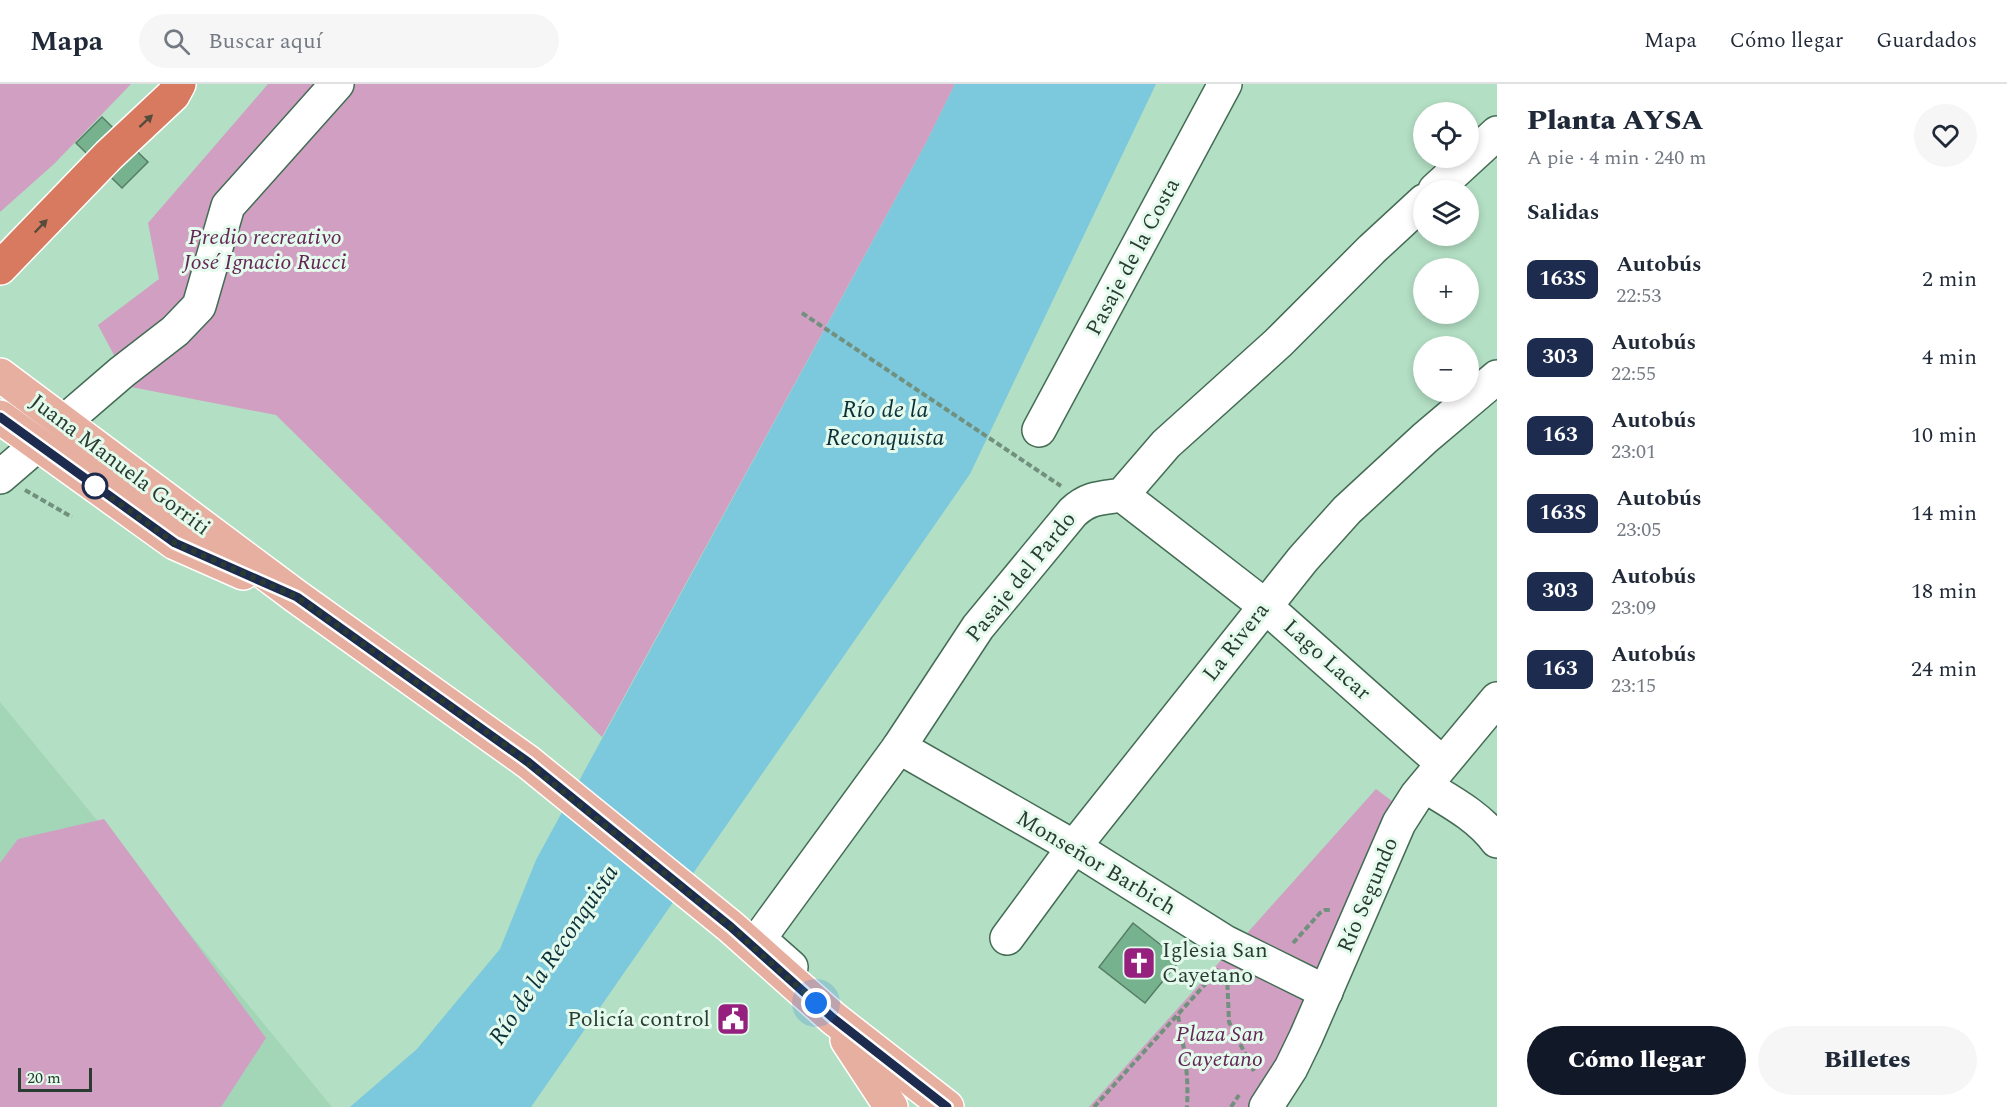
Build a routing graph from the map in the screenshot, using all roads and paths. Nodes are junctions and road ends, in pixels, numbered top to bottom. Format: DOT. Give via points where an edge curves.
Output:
graph roads {
  1 [pos="179,84"];
  2 [pos="337,84"];
  3 [pos="1225,84"];
  4 [pos="1497,133"];
  5 [pos="1446,180"];
  6 [pos="1413,211"];
  7 [pos="0,268"];
  8 [pos="802,313"];
  9 [pos="0,375"];
  10 [pos="1497,377"];
  11 [pos="0,417"];
  12 [pos="63,422"];
  13 [pos="1039,430"];
  14 [pos="39,444"];
  15 [pos="1,476"];
  16 [pos="1122,495"];
  17 [pos="1083,502"];
  18 [pos="72,518"];
  19 [pos="297,597"];
  20 [pos="1264,605"];
  21 [pos="1497,699"];
  22 [pos="899,747"];
  23 [pos="1433,775"];
  24 [pos="1497,841"];
  25 [pos="1074,847"];
  26 [pos="1007,938"];
  27 [pos="1232,955"];
  28 [pos="1326,992"];
  29 [pos="1178,1015"];
  30 [pos="833,1018"];
  31 [pos="1254,1071"];
  32 [pos="891,1107"];
  33 [pos="947,1107"];
  34 [pos="1095,1107"];
  35 [pos="1187,1107"];
  36 [pos="1266,1107"];
  7 -- 1 [label="highway, one-way" via="173,95"];
  2 -- 12 [label="street" via="228,206 199,306 175,331"];
  3 -- 13 [label="street, Pasaje de la Costa"];
  4 -- 5 [label="street"];
  6 -- 16 [label="street" via="1278,343 1166,444"];
  8 -- 17 [label="path"];
  9 -- 12 [label="main road, Juana Manuela Gorriti"];
  10 -- 20 [label="street, La Rivera" via="1347,510"];
  11 -- 14 [label="main road, Juana Manuela Gorriti"];
  12 -- 14 [label="street"];
  12 -- 19 [label="main road, Juana Manuela Gorriti"];
  14 -- 15 [label="street"];
  14 -- 19 [label="main road, Juana Manuela Gorriti" via="175,543"];
  15 -- 18 [label="path"];
  16 -- 17 [label="street, Pasaje del Pardo"];
  16 -- 20 [label="street, Lago Lacar"];
  17 -- 22 [label="street, Pasaje del Pardo" via="978,627"];
  19 -- 30 [label="main road, Juana Manuela Gorriti" via="528,762 731,927"];
  20 -- 23 [label="street, Lago Lacar"];
  20 -- 25 [label="street, La Rivera"];
  21 -- 23 [label="street, Río Segundo"];
  22 -- 25 [label="street, Monseñor Barbich"];
  22 -- 30 [label="street, Pasaje del Pardo" via="764,932 765,944 773,953 838,1009"];
  23 -- 24 [label="street, Lago Lacar"];
  23 -- 28 [label="street, Río Segundo" via="1399,823"];
  25 -- 26 [label="street, La Rivera"];
  25 -- 27 [label="street, Monseñor Barbich" via="1224,942"];
  27 -- 28 [label="street, Monseñor Barbich"];
  27 -- 29 [label="path"];
  27 -- 31 [label="path" via="1229,1022"];
  28 -- 36 [label="street, Río Segundo" via="1291,1068"];
  29 -- 34 [label="path"];
  29 -- 35 [label="path" via="1187,1061"];
  30 -- 32 [label="main road"];
  30 -- 33 [label="main road"];
}
